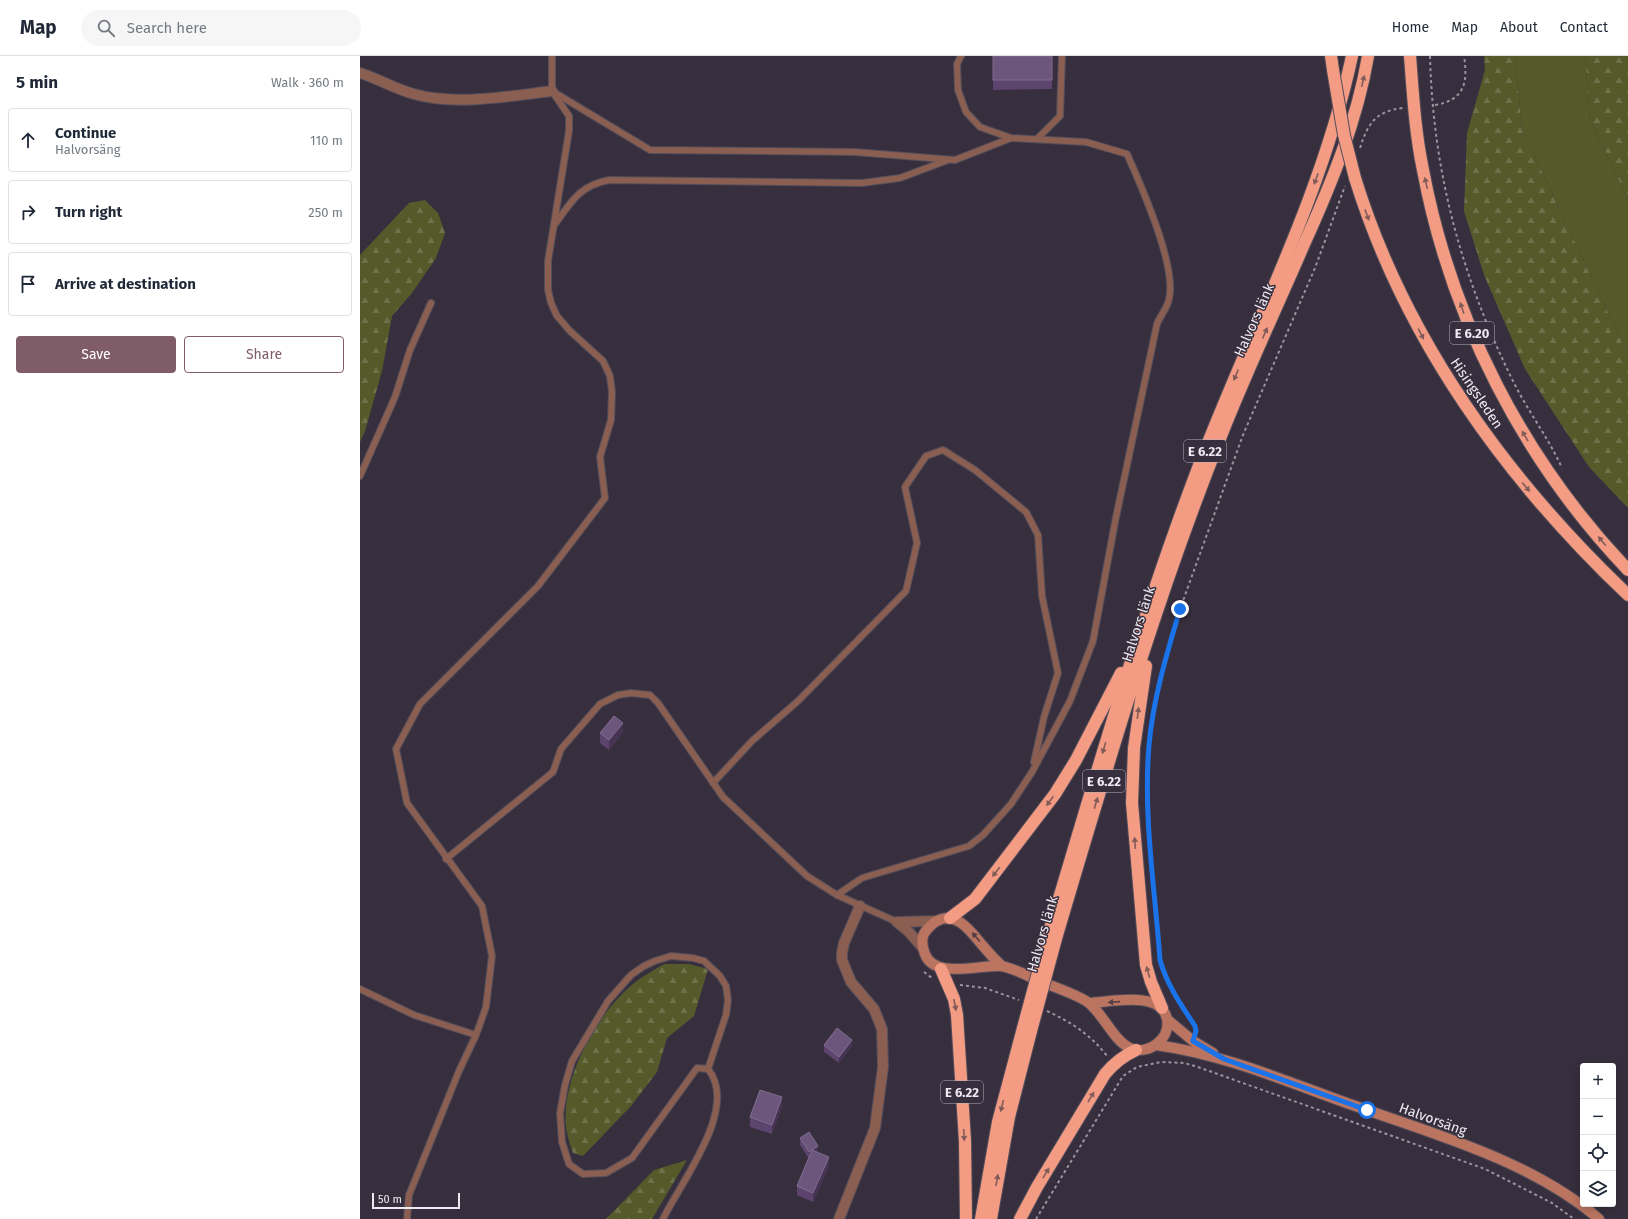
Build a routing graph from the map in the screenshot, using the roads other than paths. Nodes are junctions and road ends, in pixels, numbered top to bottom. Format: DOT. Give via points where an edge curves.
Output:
graph roads {
  1 [pos="552,56"];
  2 [pos="961,56"];
  3 [pos="1062,56"];
  4 [pos="1331,56"];
  5 [pos="1352,56"];
  6 [pos="1368,56"];
  7 [pos="1410,56"];
  8 [pos="360,73"];
  9 [pos="552,91"];
  10 [pos="1011,138"];
  11 [pos="1038,138"];
  12 [pos="950,160"];
  13 [pos="554,226"];
  14 [pos="431,303"];
  15 [pos="360,476"];
  16 [pos="1628,570"];
  17 [pos="1628,595"];
  18 [pos="1152,627"];
  19 [pos="1136,644"];
  20 [pos="1032,772"];
  21 [pos="713,783"];
  22 [pos="446,858"];
  23 [pos="837,895"];
  24 [pos="860,906"];
  25 [pos="950,918"];
  26 [pos="937,921"];
  27 [pos="897,922"];
  28 [pos="1053,933"];
  29 [pos="923,948"];
  30 [pos="1002,966"];
  31 [pos="941,969"];
  32 [pos="360,989"];
  33 [pos="1089,1003"];
  34 [pos="1162,1008"];
  35 [pos="1168,1020"];
  36 [pos="1027,1029"];
  37 [pos="476,1034"];
  38 [pos="1156,1046"];
  39 [pos="1191,1046"];
  40 [pos="1136,1050"];
  41 [pos="708,1069"];
  42 [pos="407,1219"];
  43 [pos="663,1219"];
  44 [pos="839,1219"];
  45 [pos="966,1219"];
  46 [pos="981,1219"];
  47 [pos="991,1219"];
  48 [pos="1020,1219"];
  49 [pos="1599,1219"];
  1 -- 9 [label="lane"];
  2 -- 10 [label="lane" via="957,64 958,90 966,112 980,127"];
  3 -- 11 [label="lane" via="1060,116"];
  4 -- 17 [label="highway, Hisingsleden / E 6.20, one-way, bridge" via="1351,179 1392,278 1425,341 1467,409 1516,475 1564,532"];
  5 -- 19 [label="highway, Halvors länk / E 6.22, one-way" via="1322,164 1192,484"];
  18 -- 6 [label="highway, Halvors länk / E 6.22, one-way" via="1201,485 1341,157 1357,106"];
  16 -- 7 [label="highway, Hisingsleden / E 6.20, one-way" via="1577,511 1536,455 1504,398 1466,320 1447,265 1423,170 1412,94"];
  8 -- 9 [label="street" via="415,94 437,98 465,99"];
  9 -- 12 [label="lane" via="650,150 855,152"];
  9 -- 13 [label="lane" via="569,116 569,131"];
  10 -- 11 [label="lane"];
  10 -- 12 [label="lane"];
  11 -- 20 [label="lane" via="1086,142 1127,154 1148,204 1169,269 1169,299 1157,324 1093,640 1070,701"];
  12 -- 13 [label="lane" via="900,178 862,183 609,180 594,183 580,192"];
  13 -- 22 [label="lane" via="548,261 548,290 551,303 557,316 570,331 603,360 610,376 611,420 600,457 605,498 538,586 420,704 396,749 407,803"];
  14 -- 15 [label="lane" via="410,350 395,397"];
  28 -- 18 [label="highway, Halvors länk / E 6.22, one-way"];
  34 -- 18 [label="highway, E 6.22, one-way" via="1146,964 1132,803 1135,741"];
  19 -- 25 [label="highway, E 6.22, one-way" via="1076,760 1055,794 975,899"];
  19 -- 28 [label="highway, Halvors länk / E 6.22, one-way"];
  20 -- 21 [label="lane" via="1044,717 1058,673 1042,596 1038,534 1026,512 975,470 944,450 926,456 905,487 917,543 906,591 798,701 752,741"];
  20 -- 23 [label="lane" via="1011,804 968,846 862,878"];
  21 -- 22 [label="lane" via="658,702 650,695 631,692 618,695 600,704 586,718 561,749 553,772"];
  21 -- 23 [label="lane" via="723,797 807,876"];
  22 -- 37 [label="lane" via="482,906 492,956 486,1007"];
  23 -- 24 [label="lane"];
  24 -- 27 [label="lane"];
  24 -- 44 [label="street" via="844,943 842,960 851,982 874,1010 882,1029 883,1067 874,1128"];
  25 -- 26 [label="street, E 6.22"];
  30 -- 25 [label="street, one-way" via="967,927"];
  26 -- 27 [label="street"];
  26 -- 29 [label="street" via="926,931"];
  27 -- 29 [label="street"];
  28 -- 36 [label="highway, Halvors länk / E 6.22, bridge"];
  29 -- 31 [label="street, E 6.22" via="931,964"];
  30 -- 31 [label="street"];
  30 -- 33 [label="street"];
  31 -- 45 [label="highway, E 6.22, one-way" via="954,999 960,1039"];
  32 -- 37 [label="lane" via="414,1015"];
  34 -- 33 [label="street, one-way" via="1149,1000"];
  33 -- 40 [label="street" via="1123,1043"];
  34 -- 35 [label="street, Halvorsäng / E 6.22"];
  35 -- 38 [label="street" via="1164,1037"];
  35 -- 39 [label="street, Halvorsäng"];
  36 -- 46 [label="highway, Halvors länk / E 6.22, one-way" via="998,1122"];
  47 -- 36 [label="highway, Halvors länk / E 6.22, one-way"];
  37 -- 42 [label="lane" via="409,1195"];
  38 -- 39 [label="street, Halvorsäng"];
  38 -- 40 [label="street, Halvorsäng"];
  39 -- 49 [label="street, Halvorsäng" via="1491,1155 1560,1191"];
  48 -- 40 [label="highway, one-way" via="1041,1180 1113,1064"];
  41 -- 41 [label="lane" via="726,1015 728,1000 726,986 720,976 704,961 694,958 671,956 644,966 631,975 608,1001 572,1061 560,1113 562,1142 569,1164 583,1174 606,1173 632,1158 693,1073 698,1068"];
  41 -- 43 [label="lane" via="715,1078 717,1088 710,1132"];
}
